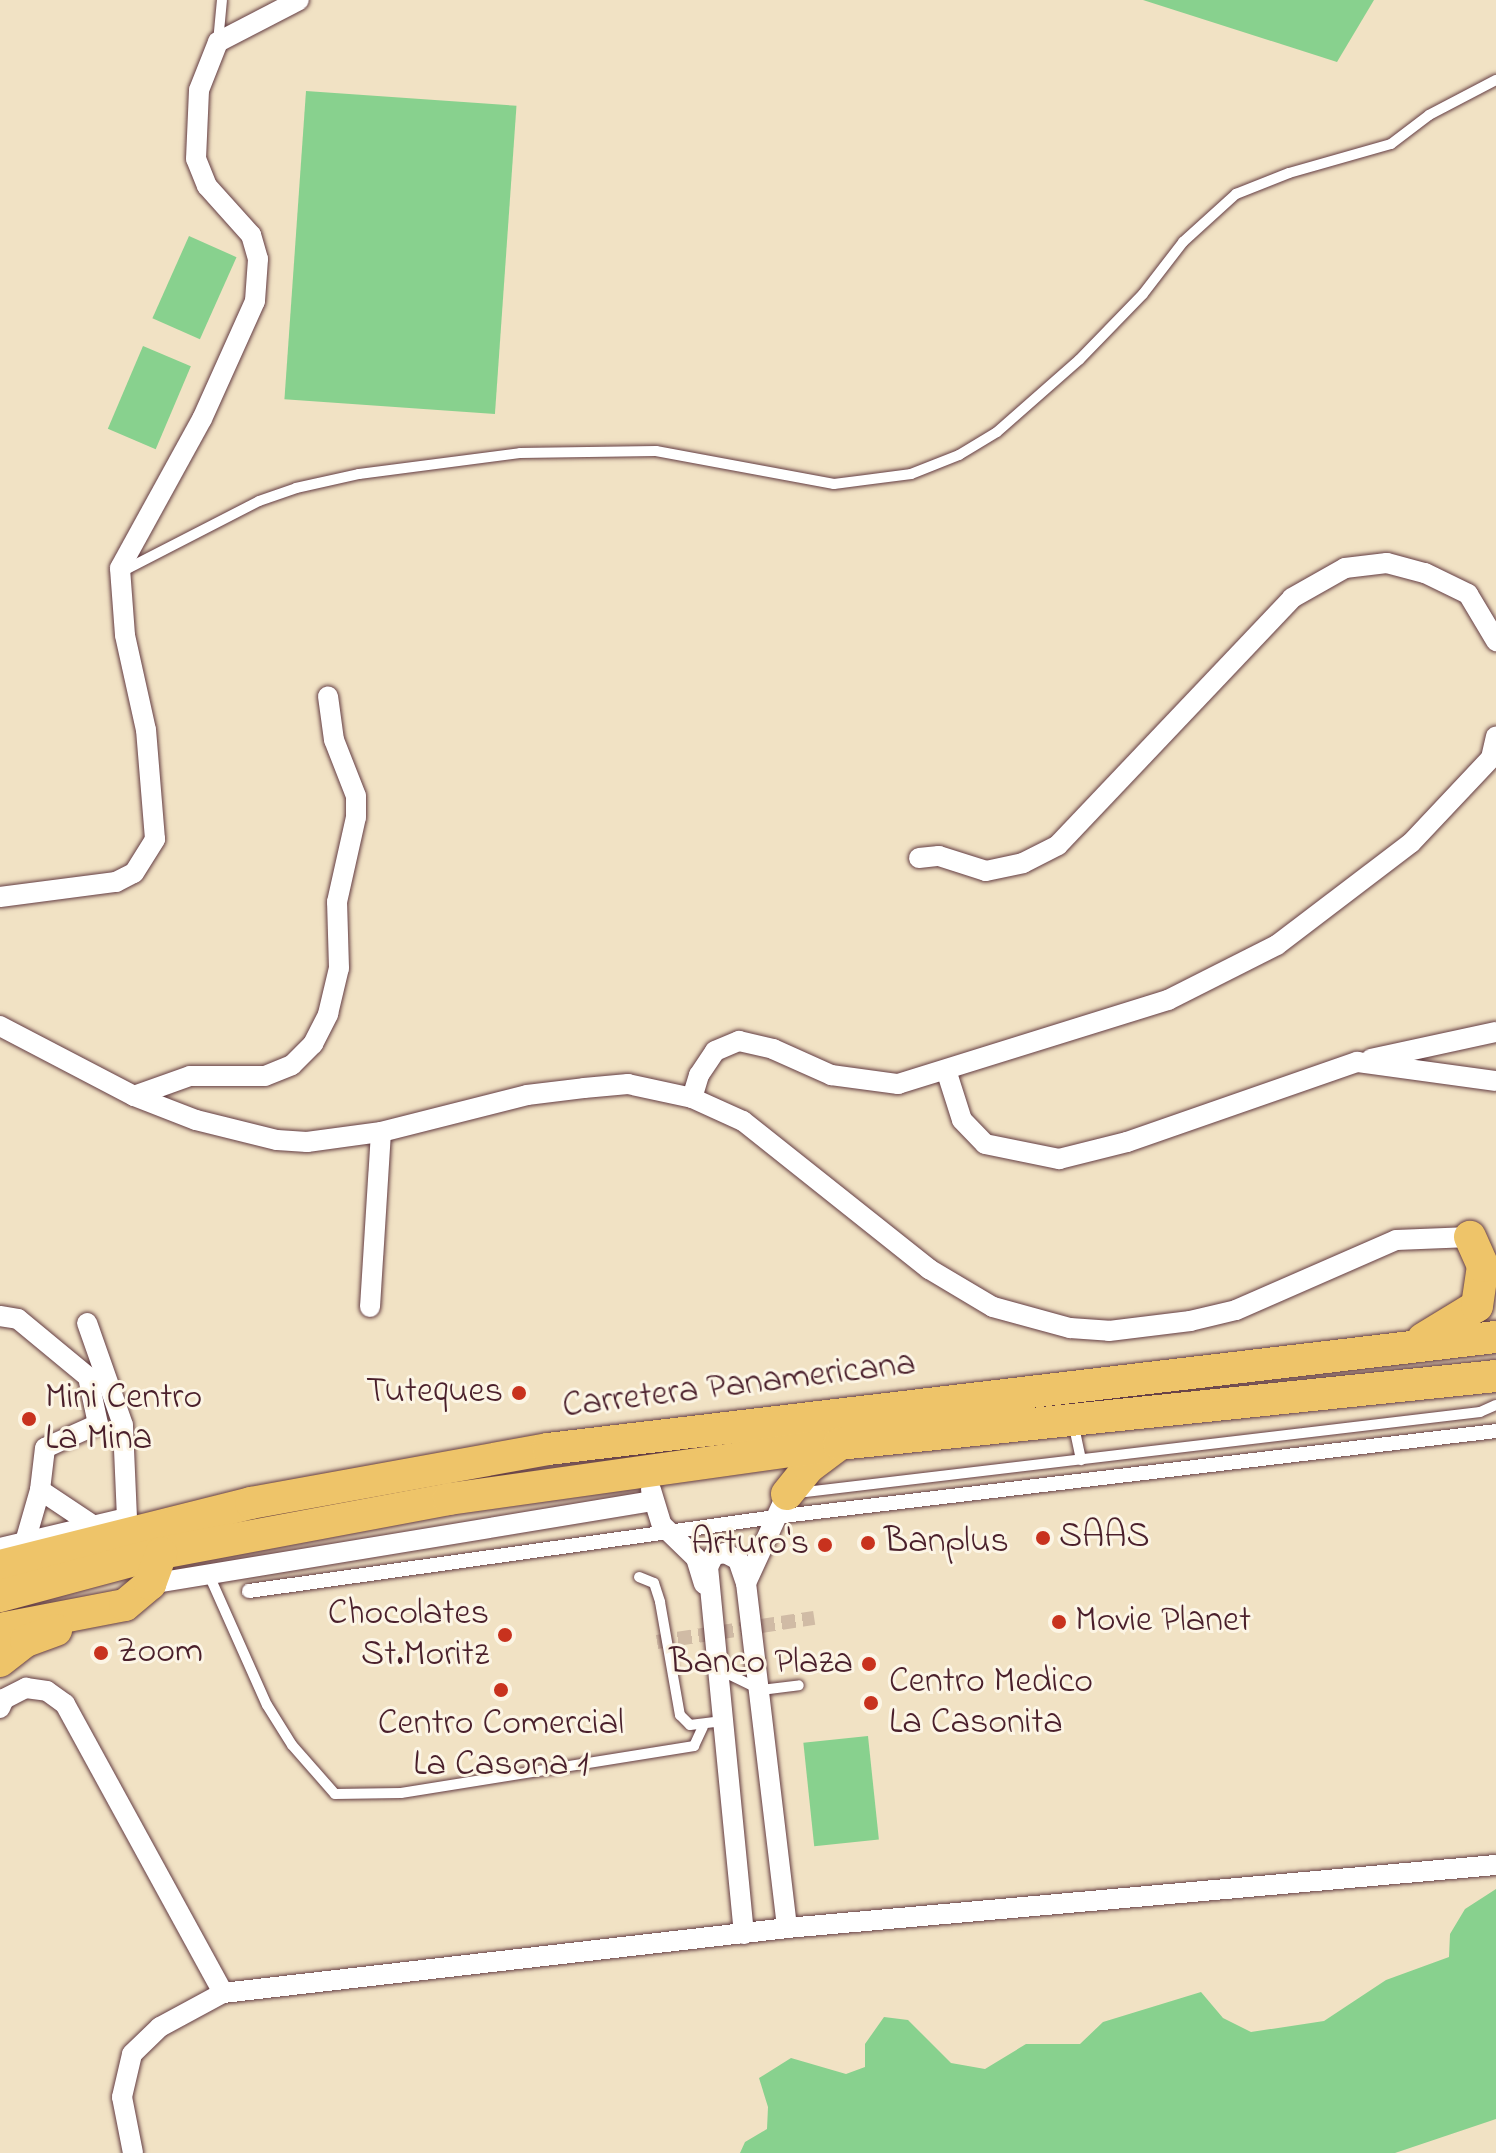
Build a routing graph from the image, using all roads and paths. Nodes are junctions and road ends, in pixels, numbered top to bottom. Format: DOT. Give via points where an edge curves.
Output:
graph roads {
  1 [pos="222,0"];
  2 [pos="299,0"];
  3 [pos="218,42"];
  4 [pos="1496,80"];
  5 [pos="120,573"];
  6 [pos="1496,641"];
  7 [pos="328,696"];
  8 [pos="1496,737"];
  9 [pos="919,858"];
  10 [pos="0,897"];
  11 [pos="0,1026"];
  12 [pos="1496,1032"];
  13 [pos="1357,1062"];
  14 [pos="947,1073"];
  15 [pos="1496,1081"];
  16 [pos="134,1096"];
  17 [pos="692,1098"];
  18 [pos="381,1132"];
  19 [pos="1483,1240"];
  20 [pos="370,1307"];
  21 [pos="0,1316"];
  22 [pos="87,1323"];
  23 [pos="1496,1337"];
  24 [pos="1410,1345"];
  25 [pos="1496,1376"];
  26 [pos="1496,1405"];
  27 [pos="1072,1418"];
  28 [pos="1496,1431"];
  29 [pos="839,1444"];
  30 [pos="1081,1460"];
  31 [pos="650,1488"];
  32 [pos="40,1490"];
  33 [pos="251,1503"];
  34 [pos="781,1506"];
  35 [pos="127,1518"];
  36 [pos="94,1526"];
  37 [pos="669,1533"];
  38 [pos="25,1542"];
  39 [pos="0,1548"];
  40 [pos="161,1553"];
  41 [pos="0,1566"];
  42 [pos="209,1575"];
  43 [pos="639,1577"];
  44 [pos="746,1583"];
  45 [pos="150,1584"];
  46 [pos="249,1591"];
  47 [pos="0,1596"];
  48 [pos="709,1598"];
  49 [pos="125,1605"];
  50 [pos="0,1629"];
  51 [pos="0,1661"];
  52 [pos="716,1668"];
  53 [pos="799,1685"];
  54 [pos="761,1690"];
  55 [pos="0,1708"];
  56 [pos="761,1726"];
  57 [pos="716,1727"];
  58 [pos="1496,1865"];
  59 [pos="787,1928"];
  60 [pos="744,1934"];
  61 [pos="223,1993"];
  62 [pos="133,2153"];
  1 -- 3 [label="lane"];
  2 -- 3 [label="street"];
  3 -- 5 [label="street" via="199,90 196,159 207,186 251,235 258,259 255,301 202,419 132,539"];
  4 -- 5 [label="lane" via="1429,115 1391,144 1236,194 1183,242 1143,294 1079,360 997,432 911,474 834,484 656,451 520,453 359,474 296,488 259,501"];
  5 -- 10 [label="street" via="125,635 146,730 155,839 134,873 116,882"];
  6 -- 9 [label="street" via="1468,594 1425,573 1387,563 1345,568 1292,598 1058,845 1023,863 986,871 939,856"];
  7 -- 16 [label="street" via="334,740 356,796 337,902 339,968 328,1014 313,1044 292,1065 265,1076 190,1076"];
  8 -- 14 [label="street" via="1491,758 1411,843 1277,945 1168,1000"];
  11 -- 16 [label="street"];
  12 -- 13 [label="street"];
  13 -- 14 [label="street" via="1127,1142 1059,1159 985,1144 962,1120"];
  13 -- 15 [label="street"];
  14 -- 17 [label="street" via="898,1084 831,1075 773,1049 739,1041 715,1051"];
  16 -- 18 [label="street" via="196,1120 277,1140 307,1142"];
  17 -- 18 [label="street" via="628,1084 584,1088 527,1095"];
  17 -- 19 [label="street" via="743,1121 929,1269 993,1307 1070,1328 1109,1331 1190,1321 1236,1310 1396,1240"];
  18 -- 20 [label="street"];
  19 -- 24 [label="main road" via="1477,1306"];
  21 -- 32 [label="street" via="18,1319 82,1370 100,1417 93,1428 45,1448"];
  22 -- 35 [label="street" via="123,1425"];
  23 -- 24 [label="main road, Carretera Panamericana"];
  24 -- 33 [label="main road, Carretera Panamericana" via="548,1449"];
  25 -- 27 [label="main road, Carretera Panamericana"];
  26 -- 30 [label="lane" via="1480,1412"];
  27 -- 29 [label="main road, Carretera Panamericana"];
  27 -- 30 [label="lane"];
  28 -- 34 [label="street"];
  29 -- 31 [label="main road, Carretera Panamericana"];
  29 -- 34 [label="main road" via="809,1467"];
  30 -- 34 [label="lane"];
  31 -- 37 [label="street"];
  31 -- 40 [label="main road, Carretera Panamericana" via="449,1499"];
  31 -- 42 [label="street"];
  32 -- 36 [label="street"];
  32 -- 38 [label="street"];
  33 -- 35 [label="main road"];
  33 -- 41 [label="main road, Carretera Panamericana"];
  34 -- 37 [label="street"];
  34 -- 44 [label="street"];
  35 -- 36 [label="street"];
  36 -- 38 [label="street"];
  37 -- 46 [label="street"];
  37 -- 48 [label="street" via="696,1558"];
  38 -- 39 [label="street"];
  40 -- 45 [label="main road"];
  40 -- 47 [label="main road, Carretera Panamericana"];
  42 -- 45 [label="street"];
  42 -- 57 [label="lane" via="267,1705 292,1745 335,1794 356,1797 694,1746"];
  43 -- 57 [label="lane" via="654,1583 660,1602 680,1715 684,1722"];
  44 -- 48 [label="street" via="738,1560 714,1555 708,1567"];
  44 -- 54 [label="street"];
  45 -- 49 [label="main road"];
  48 -- 52 [label="street"];
  49 -- 50 [label="main road"];
  49 -- 51 [label="main road" via="26,1641"];
  52 -- 54 [label="lane"];
  52 -- 57 [label="street"];
  53 -- 54 [label="lane"];
  54 -- 56 [label="street"];
  55 -- 61 [label="street" via="4,1699 26,1688 47,1691 65,1704"];
  56 -- 57 [label="street" via="753,1734"];
  56 -- 59 [label="street"];
  57 -- 60 [label="street"];
  58 -- 59 [label="street"];
  59 -- 60 [label="street"];
  60 -- 61 [label="street"];
  61 -- 62 [label="street" via="160,2027 132,2054 122,2097"];
}
